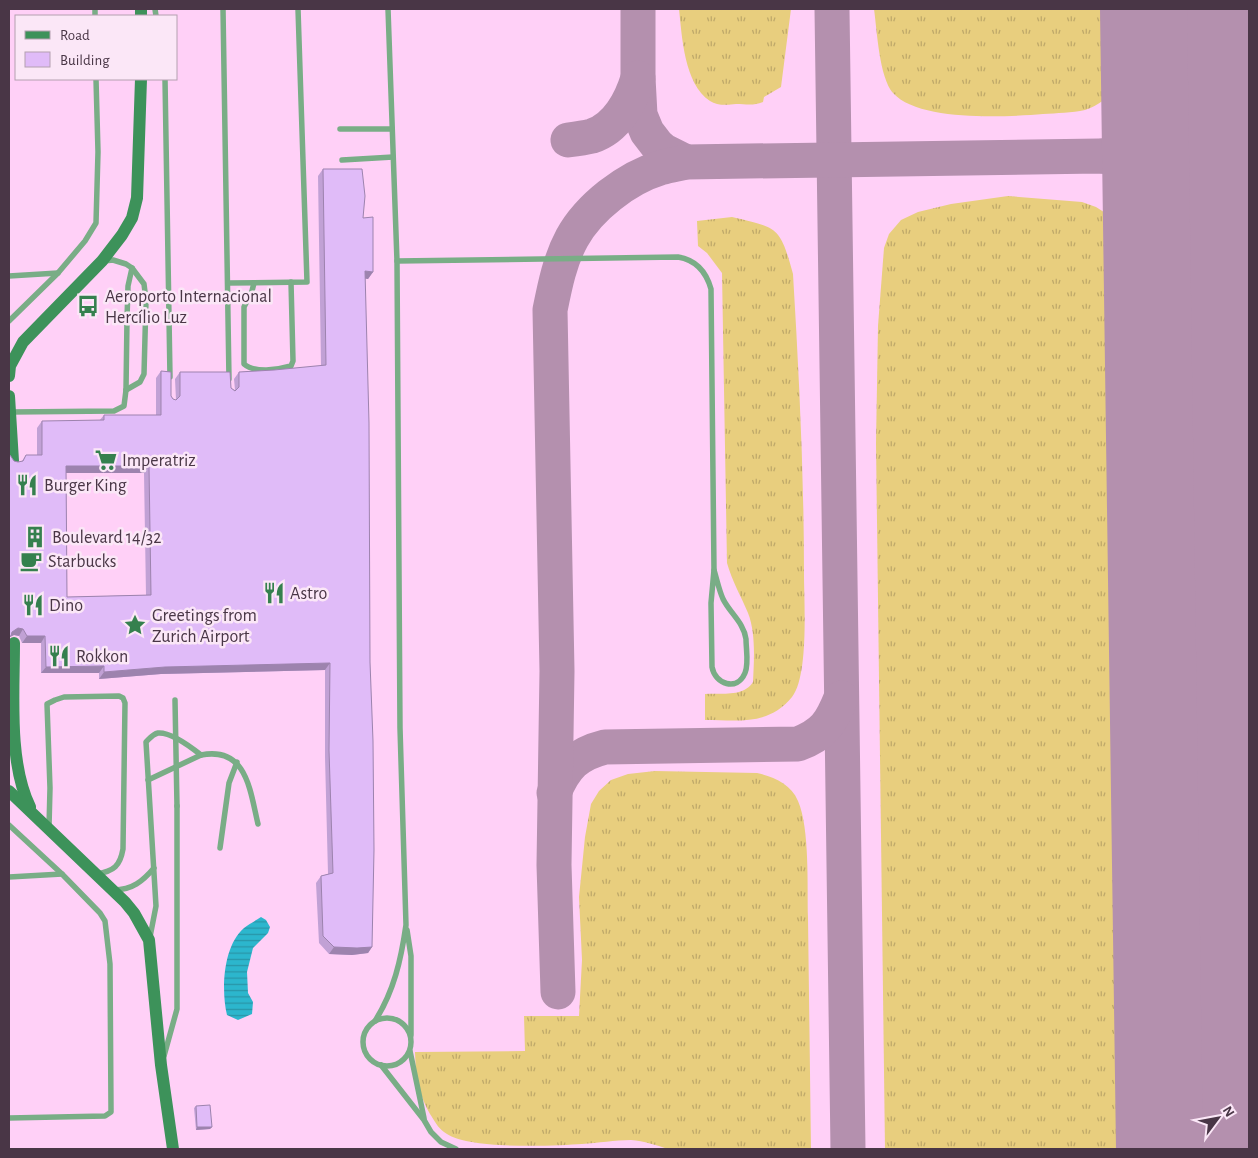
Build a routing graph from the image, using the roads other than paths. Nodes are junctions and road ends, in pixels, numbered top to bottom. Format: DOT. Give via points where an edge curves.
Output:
graph roads {
  1 [pos="223,9"];
  2 [pos="298,9"];
  3 [pos="388,9"];
  4 [pos="96,80"];
  5 [pos="141,80"];
  6 [pos="165,80"];
  7 [pos="392,129"];
  8 [pos="340,130"];
  9 [pos="393,157"];
  10 [pos="342,160"];
  11 [pos="102,261"];
  12 [pos="397,262"];
  13 [pos="132,268"];
  14 [pos="58,273"];
  15 [pos="9,276"];
  16 [pos="292,282"];
  17 [pos="228,283"];
  18 [pos="254,283"];
  19 [pos="9,321"];
  20 [pos="22,342"];
  21 [pos="9,353"];
  22 [pos="9,376"];
  23 [pos="170,383"];
  24 [pos="230,383"];
  25 [pos="126,390"];
  26 [pos="9,396"];
  27 [pos="9,412"];
  28 [pos="13,461"];
  29 [pos="714,570"];
  30 [pos="14,643"];
  31 [pos="175,700"];
  32 [pos="201,755"];
  33 [pos="237,762"];
  34 [pos="148,780"];
  35 [pos="9,791"];
  36 [pos="34,814"];
  37 [pos="258,824"];
  38 [pos="9,825"];
  39 [pos="48,829"];
  40 [pos="220,848"];
  41 [pos="154,868"];
  42 [pos="62,874"];
  43 [pos="96,874"];
  44 [pos="9,877"];
  45 [pos="112,890"];
  46 [pos="406,925"];
  47 [pos="149,940"];
  48 [pos="375,1021"];
  49 [pos="411,1037"];
  50 [pos="410,1051"];
  51 [pos="161,1065"];
  52 [pos="381,1065"];
  53 [pos="9,1118"];
  54 [pos="424,1120"];
  55 [pos="173,1149"];
  56 [pos="456,1149"];
  1 -- 17 [label="lane"];
  2 -- 16 [label="lane" via="307,282"];
  3 -- 7 [label="lane"];
  4 -- 14 [label="lane" via="96,223"];
  5 -- 11 [label="main road" via="137,198 132,218"];
  6 -- 23 [label="lane"];
  7 -- 8 [label="lane"];
  7 -- 9 [label="lane"];
  9 -- 10 [label="lane"];
  9 -- 12 [label="lane"];
  11 -- 13 [label="lane" via="119,261"];
  11 -- 20 [label="main road"];
  12 -- 29 [label="lane" via="678,256 698,265 711,288"];
  12 -- 46 [label="lane" via="400,728"];
  13 -- 25 [label="lane" via="128,286"];
  13 -- 25 [label="lane" via="144,284 145,292 144,374 140,382"];
  14 -- 15 [label="lane"];
  14 -- 19 [label="lane"];
  16 -- 18 [label="lane"];
  16 -- 18 [label="lane" via="291,366 254,370 244,364 244,307"];
  17 -- 18 [label="lane"];
  17 -- 24 [label="lane"];
  20 -- 21 [label="main road"];
  20 -- 22 [label="main road" via="10,366"];
  25 -- 27 [label="lane" via="124,406 114,411"];
  26 -- 27 [label="main road"];
  27 -- 28 [label="main road"];
  29 -- 29 [label="lane" via="712,667 719,680 728,684 739,681 746,672 746,637 723,600"];
  30 -- 36 [label="main road" via="17,765 23,792"];
  31 -- 51 [label="lane, bridge" via="177,1009"];
  32 -- 33 [label="lane" via="221,754"];
  32 -- 34 [label="lane"];
  32 -- 34 [label="lane" via="168,734 152,735 146,742"];
  33 -- 37 [label="lane" via="246,778"];
  33 -- 40 [label="lane" via="229,783"];
  34 -- 41 [label="lane"];
  35 -- 36 [label="main road"];
  36 -- 39 [label="main road"];
  38 -- 42 [label="lane"];
  39 -- 43 [label="main road"];
  39 -- 43 [label="lane" via="47,704 64,698 123,698 123,849 117,867"];
  41 -- 45 [label="lane" via="145,880 134,886"];
  41 -- 47 [label="lane" via="156,906"];
  42 -- 44 [label="lane"];
  42 -- 53 [label="lane" via="105,921 110,964 111,1112 98,1117"];
  43 -- 45 [label="main road"];
  45 -- 47 [label="main road" via="134,913"];
  46 -- 48 [label="lane" via="396,978"];
  46 -- 49 [label="lane" via="411,956"];
  47 -- 51 [label="main road"];
  48 -- 49 [label="lane" via="394,1019 405,1026"];
  48 -- 52 [label="lane" via="366,1031 364,1045 369,1057"];
  49 -- 50 [label="lane"];
  50 -- 52 [label="lane" via="401,1062"];
  50 -- 54 [label="lane"];
  51 -- 55 [label="main road"];
  52 -- 54 [label="lane"];
  54 -- 56 [label="lane" via="441,1142"];
}
